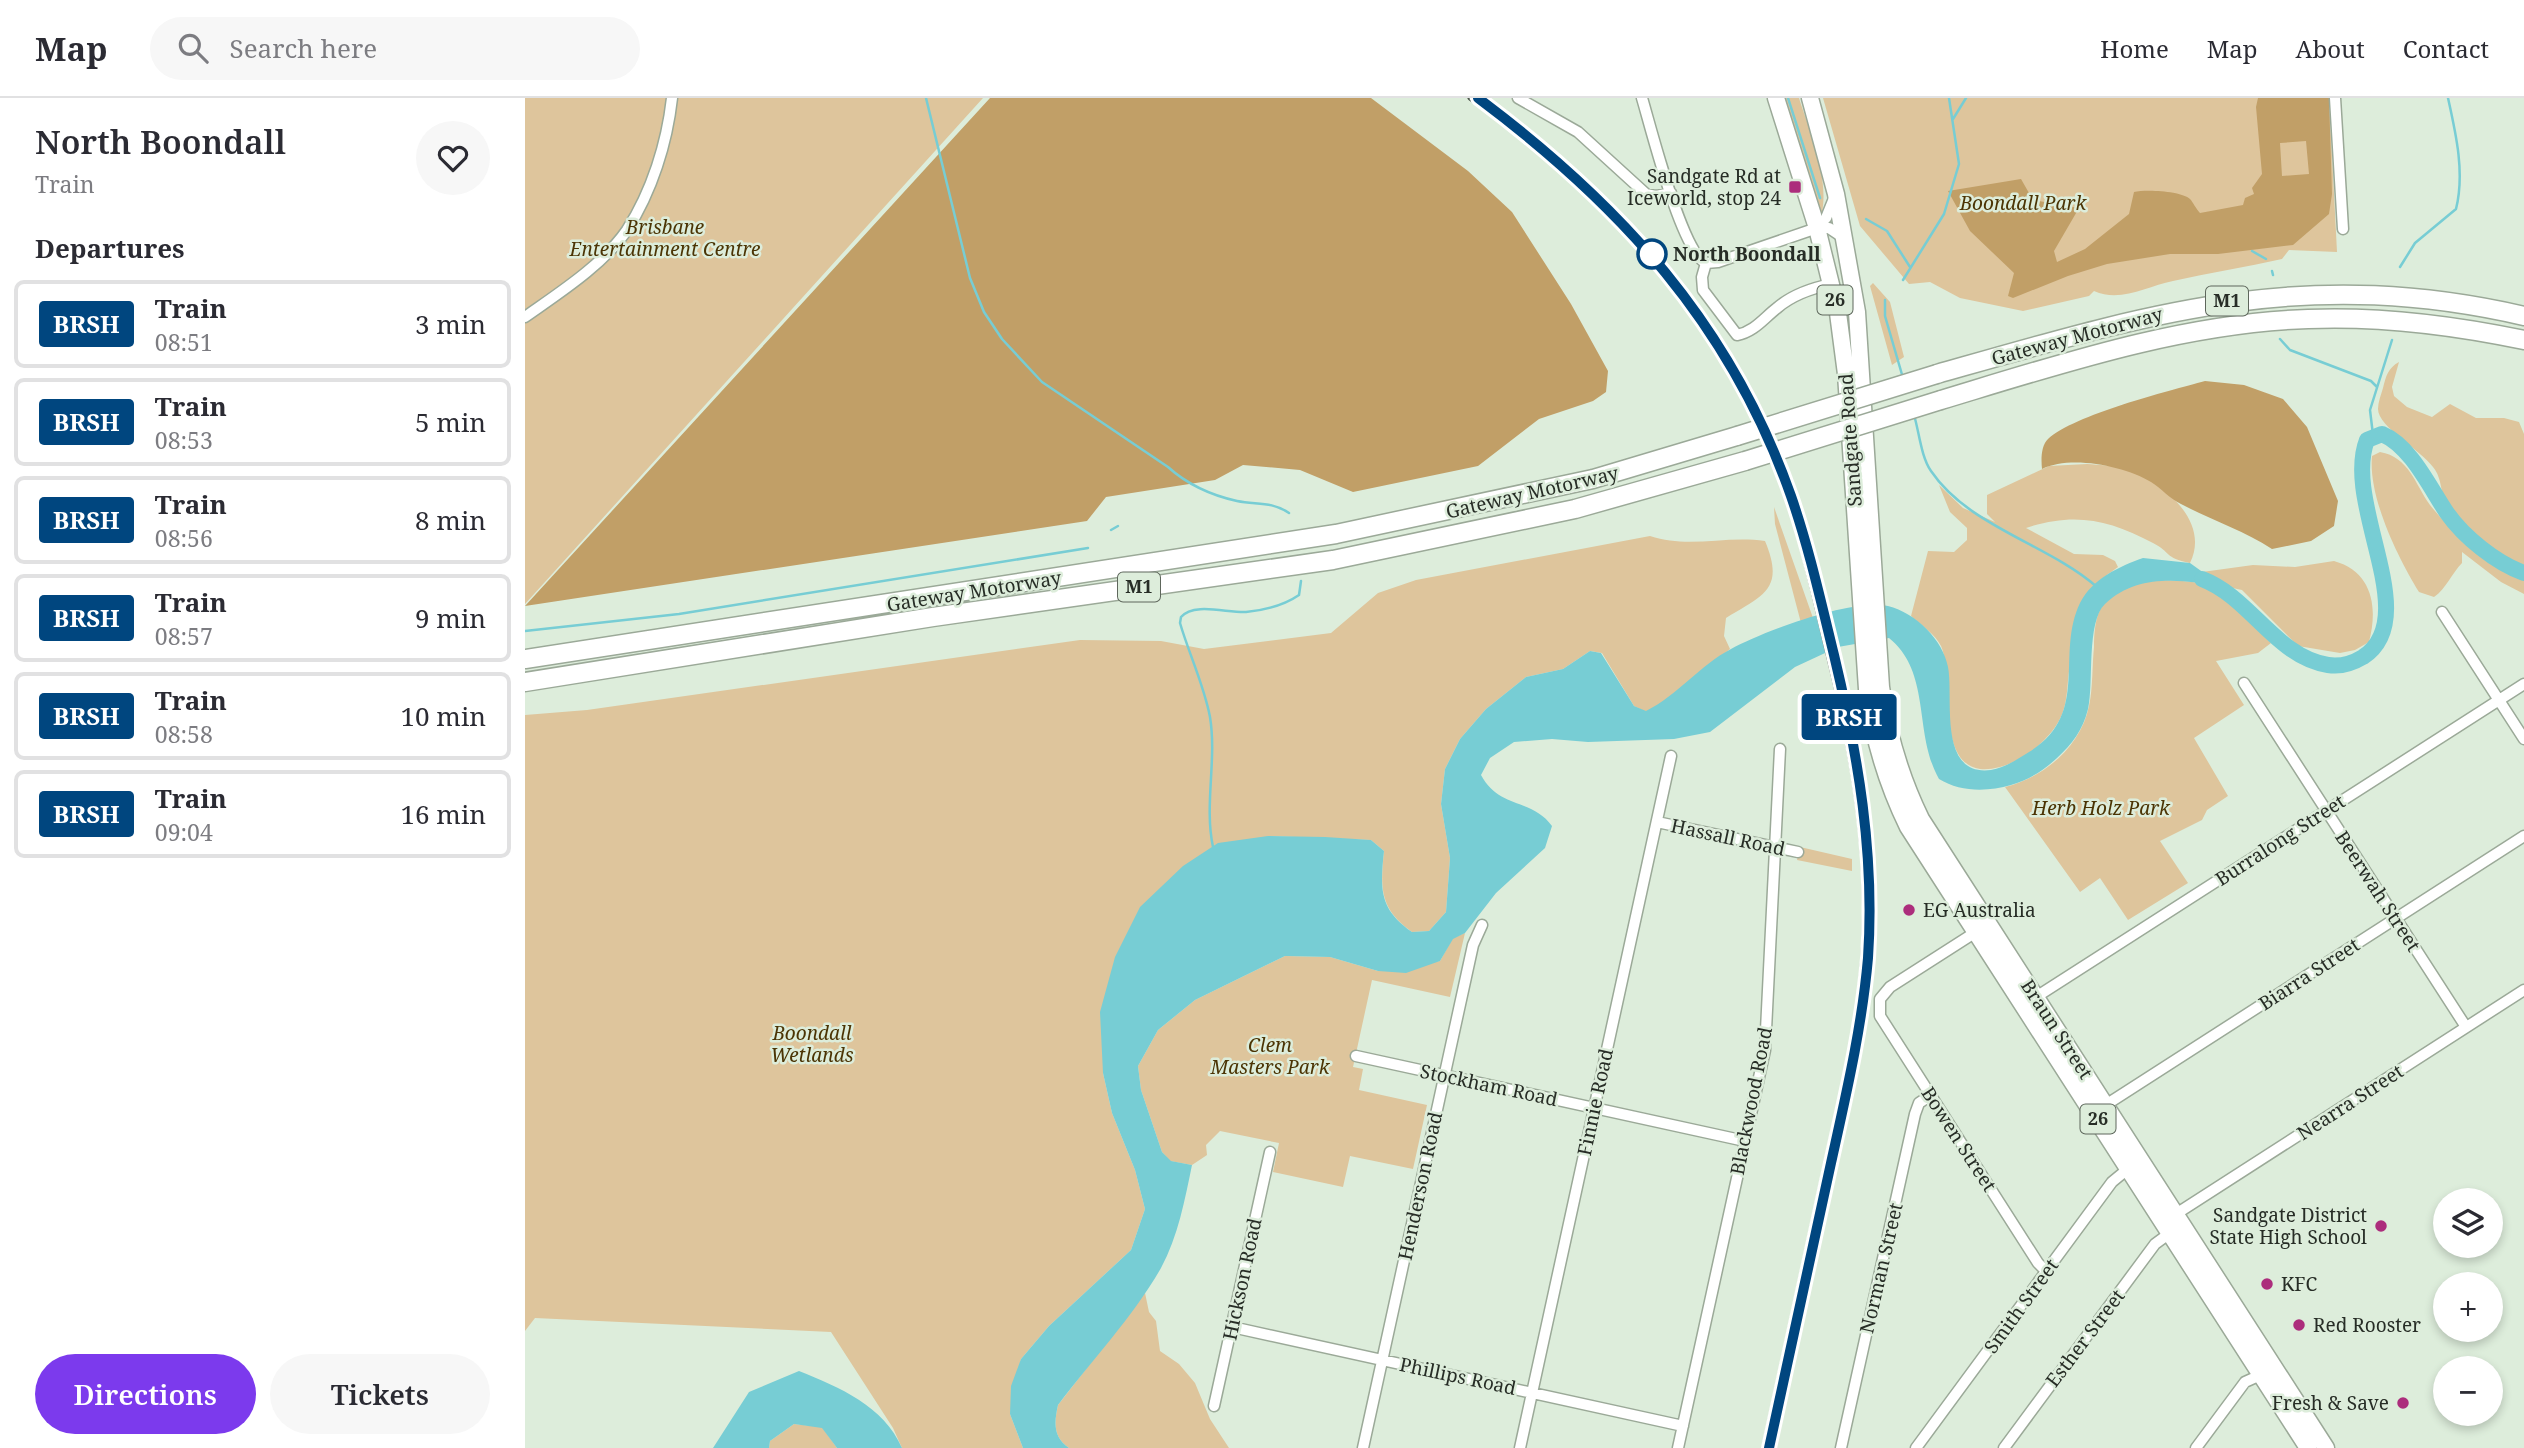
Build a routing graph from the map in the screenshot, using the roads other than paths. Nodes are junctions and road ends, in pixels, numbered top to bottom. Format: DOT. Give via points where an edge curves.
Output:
graph roads {
  1 [pos="672,98"];
  2 [pos="1518,98"];
  3 [pos="1641,98"];
  4 [pos="1776,98"];
  5 [pos="1810,98"];
  6 [pos="2335,98"];
  7 [pos="1671,193"];
  8 [pos="1836,194"];
  9 [pos="1817,228"];
  10 [pos="2343,229"];
  11 [pos="1845,238"];
  12 [pos="1706,263"];
  13 [pos="1832,284"];
  14 [pos="2524,316"];
  15 [pos="525,317"];
  16 [pos="2524,340"];
  17 [pos="1868,590"];
  18 [pos="2442,612"];
  19 [pos="525,659"];
  20 [pos="525,682"];
  21 [pos="2244,684"];
  22 [pos="2524,684"];
  23 [pos="2499,700"];
  24 [pos="2524,739"];
  25 [pos="1780,749"];
  26 [pos="1671,756"];
  27 [pos="1897,787"];
  28 [pos="2326,811"];
  29 [pos="1657,822"];
  30 [pos="2524,836"];
  31 [pos="1776,848"];
  32 [pos="1798,852"];
  33 [pos="2395,919"];
  34 [pos="1482,925"];
  35 [pos="1983,928"];
  36 [pos="2524,990"];
  37 [pos="2036,997"];
  38 [pos="2466,1027"];
  39 [pos="1356,1056"];
  40 [pos="1444,1075"];
  41 [pos="1931,1095"];
  42 [pos="1594,1108"];
  43 [pos="2100,1109"];
  44 [pos="1745,1141"];
  45 [pos="1270,1152"];
  46 [pos="2129,1168"];
  47 [pos="2176,1214"];
  48 [pos="2170,1233"];
  49 [pos="2046,1271"];
  50 [pos="1232,1327"];
  51 [pos="1382,1359"];
  52 [pos="2268,1372"];
  53 [pos="1532,1392"];
  54 [pos="1214,1406"];
  55 [pos="1683,1426"];
  56 [pos="1363,1448"];
  57 [pos="1520,1448"];
  58 [pos="1678,1448"];
  59 [pos="1841,1448"];
  60 [pos="1916,1448"];
  61 [pos="2004,1448"];
  62 [pos="2196,1448"];
  63 [pos="2308,1448"];
  64 [pos="2326,1448"];
  1 -- 15 [label="street" via="655,172 626,231 580,278"];
  2 -- 7 [label="street" via="1578,132 1646,194"];
  3 -- 7 [label="street"];
  4 -- 9 [label="highway, Sandgate Road / 26"];
  5 -- 8 [label="highway, Sandgate Road / 26"];
  6 -- 10 [label="street"];
  7 -- 12 [label="street" via="1689,244"];
  8 -- 9 [label="street"];
  8 -- 11 [label="highway, Sandgate Road / 26"];
  9 -- 11 [label="street" via="1829,228"];
  9 -- 12 [label="street"];
  9 -- 13 [label="highway, Sandgate Road / 26"];
  11 -- 17 [label="highway, Sandgate Road / 26" via="1860,346"];
  12 -- 13 [label="street" via="1703,290 1737,335 1801,293"];
  13 -- 17 [label="highway, Sandgate Road / 26"];
  14 -- 19 [label="highway, Gateway Motorway / M1, bridge" via="2408,296 2312,293 2256,297 2119,323 1593,479 1336,534"];
  16 -- 20 [label="highway, Gateway Motorway / M1, bridge" via="2387,319 2306,319 2214,329 2078,360 1575,509 1332,560"];
  17 -- 27 [label="highway, Sandgate Road / 26" via="1871,723"];
  18 -- 23 [label="street"];
  21 -- 28 [label="street, Beerwah Street"];
  22 -- 23 [label="street, Burralong Street"];
  23 -- 24 [label="street"];
  23 -- 28 [label="street, Burralong Street"];
  25 -- 31 [label="street, Blackwood Road"];
  26 -- 29 [label="street, Finnie Road"];
  27 -- 35 [label="highway, Braun Street / 26" via="1921,819"];
  28 -- 33 [label="street, Beerwah Street"];
  28 -- 37 [label="street, Burralong Street"];
  29 -- 31 [label="street, Hassall Road"];
  29 -- 42 [label="street, Finnie Road"];
  30 -- 33 [label="street, Biarra Street"];
  31 -- 32 [label="street, Hassall Road"];
  31 -- 44 [label="street, Blackwood Road" via="1765,1050"];
  33 -- 38 [label="street, Beerwah Street"];
  33 -- 43 [label="street, Biarra Street"];
  34 -- 40 [label="street, Henderson Road" via="1473,945"];
  35 -- 37 [label="highway, Braun Street / 26"];
  35 -- 41 [label="street, Bowen Street" via="1890,987 1879,1003 1883,1022"];
  35 -- 43 [label="highway, Braun Street / 26"];
  36 -- 38 [label="street, Nearra Street"];
  37 -- 43 [label="highway, Braun Street / 26"];
  38 -- 47 [label="street, Nearra Street"];
  39 -- 40 [label="street, Stockham Road"];
  40 -- 42 [label="street, Stockham Road"];
  40 -- 51 [label="street, Henderson Road"];
  41 -- 49 [label="street, Bowen Street"];
  41 -- 59 [label="street, Norman Street" via="1919,1103 1915,1114"];
  42 -- 44 [label="street, Stockham Road"];
  42 -- 53 [label="street, Finnie Road"];
  43 -- 46 [label="highway, Braun Street / 26"];
  43 -- 47 [label="highway, Braun Street / 26"];
  44 -- 55 [label="street, Blackwood Road"];
  45 -- 50 [label="street, Hickson Road"];
  46 -- 48 [label="highway, Braun Street / 26"];
  46 -- 49 [label="street, Smith Street" via="2112,1182"];
  47 -- 52 [label="highway, Braun Street / 26"];
  48 -- 52 [label="highway, Braun Street / 26"];
  48 -- 61 [label="street, Esther Street" via="2155,1244"];
  49 -- 60 [label="street, Smith Street"];
  50 -- 51 [label="street, Phillips Road"];
  50 -- 54 [label="street, Hickson Road"];
  51 -- 53 [label="street, Phillips Road"];
  51 -- 56 [label="street, Henderson Road"];
  52 -- 62 [label="street" via="2245,1382"];
  52 -- 63 [label="highway, Braun Street / 26"];
  52 -- 64 [label="highway, Braun Street / 26"];
  53 -- 55 [label="street, Phillips Road"];
  53 -- 57 [label="street, Finnie Road"];
  55 -- 58 [label="street, Blackwood Road"];
}
